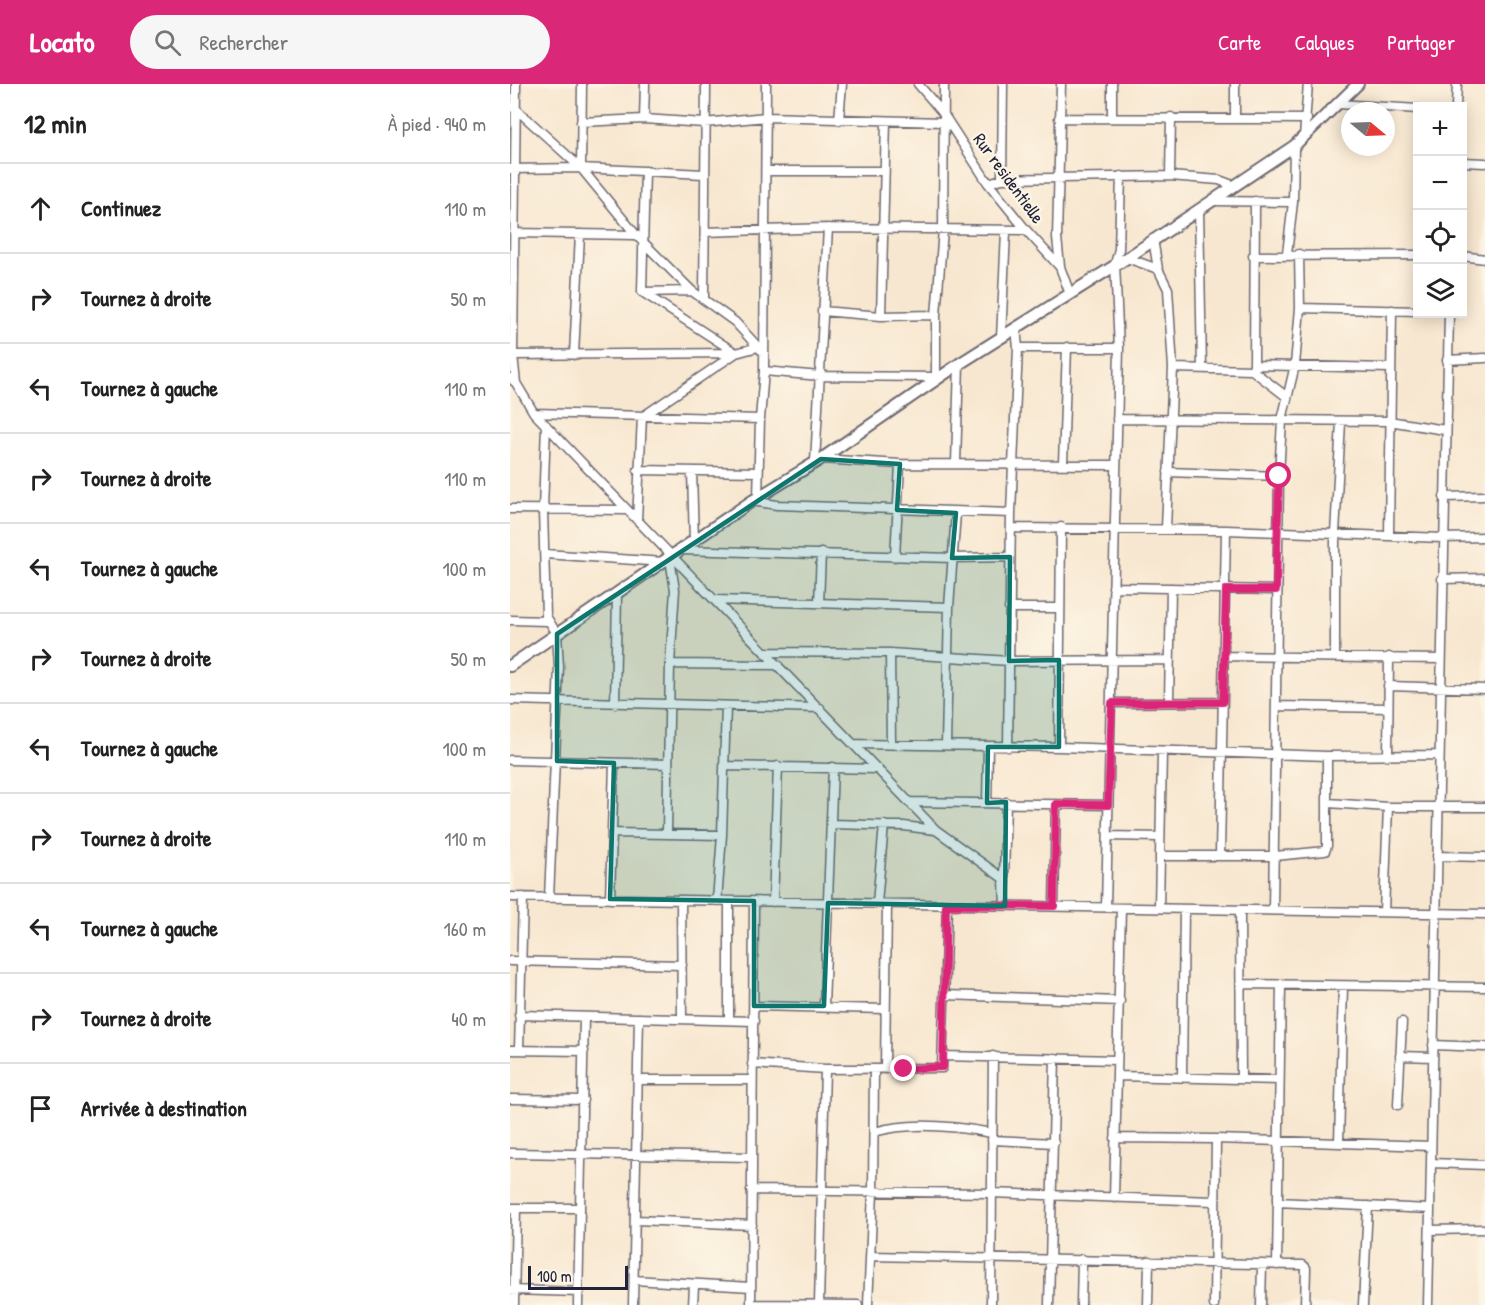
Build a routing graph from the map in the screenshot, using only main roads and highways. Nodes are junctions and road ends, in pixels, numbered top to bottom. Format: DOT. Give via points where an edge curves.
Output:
graph roads {
  1 [pos="1358,84"];
  2 [pos="510,666"];
  1 -- 2 [label="main road" via="1294,146 755,499"];
}
